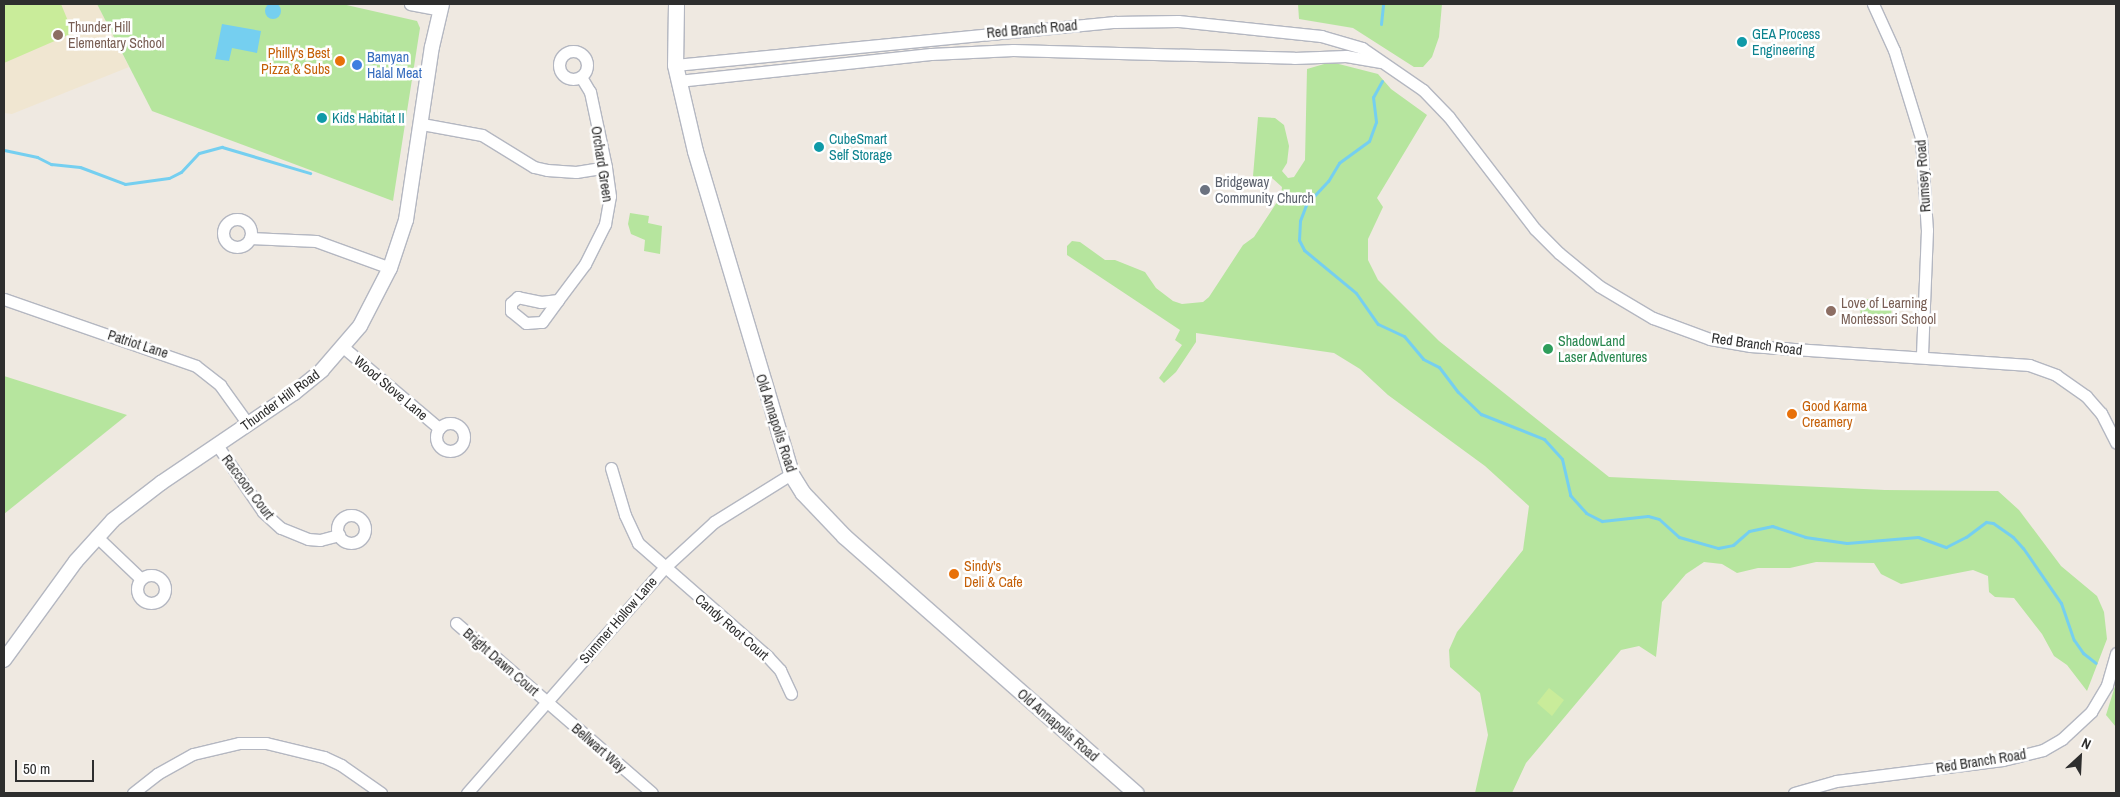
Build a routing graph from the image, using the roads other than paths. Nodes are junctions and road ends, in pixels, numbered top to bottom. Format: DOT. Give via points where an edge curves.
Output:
graph roads {
  1 [pos="410,4"];
  2 [pos="676,4"];
  3 [pos="1873,4"];
  4 [pos="441,7"];
  5 [pos="1383,62"];
  6 [pos="676,65"];
  7 [pos="581,77"];
  8 [pos="678,81"];
  9 [pos="422,124"];
  10 [pos="606,167"];
  11 [pos="250,238"];
  12 [pos="390,268"];
  13 [pos="4,299"];
  14 [pos="558,300"];
  15 [pos="343,347"];
  16 [pos="1922,357"];
  17 [pos="248,424"];
  18 [pos="439,428"];
  19 [pos="2116,442"];
  20 [pos="217,444"];
  21 [pos="611,468"];
  22 [pos="791,474"];
  23 [pos="339,535"];
  24 [pos="96,536"];
  25 [pos="664,568"];
  26 [pos="141,579"];
  27 [pos="456,623"];
  28 [pos="2116,653"];
  29 [pos="4,660"];
  30 [pos="791,694"];
  31 [pos="546,702"];
  32 [pos="133,793"];
  33 [pos="381,793"];
  34 [pos="467,793"];
  35 [pos="652,793"];
  36 [pos="1136,793"];
  37 [pos="1794,793"];
  1 -- 4 [label="street"];
  2 -- 6 [label="main road, Old Annapolis Road"];
  3 -- 16 [label="street, Rumsey Road" via="1894,50 1921,138 1927,230"];
  4 -- 9 [label="street, Thunder Hill Road"];
  5 -- 6 [label="street, Red Branch Road" via="1362,48 1321,36 1178,21 1069,25"];
  5 -- 8 [label="street, Red Branch Road" via="1346,56 1294,58 1013,50 931,54"];
  5 -- 16 [label="street, Red Branch Road" via="1440,105 1535,229 1559,253 1623,301 1678,328 1750,346"];
  6 -- 8 [label="main road, Old Annapolis Road"];
  7 -- 10 [label="street, Orchard Green" via="590,92"];
  8 -- 22 [label="main road, Old Annapolis Road" via="694,151"];
  9 -- 10 [label="street" via="482,135 521,160 547,170 576,172"];
  9 -- 12 [label="street, Thunder Hill Road" via="406,220"];
  10 -- 14 [label="street, Orchard Green" via="610,196 605,224 585,264"];
  11 -- 12 [label="street" via="316,241"];
  12 -- 15 [label="street, Thunder Hill Road" via="371,308"];
  13 -- 17 [label="street, Patriot Lane" via="196,366 220,385"];
  15 -- 17 [label="street, Thunder Hill Road" via="294,393"];
  15 -- 18 [label="street, Wood Stove Lane"];
  16 -- 19 [label="street, Red Branch Road" via="2014,361 2056,375 2086,396 2101,413"];
  17 -- 20 [label="street, Thunder Hill Road"];
  20 -- 23 [label="street, Raccoon Court" via="263,512 281,528 308,539 320,540"];
  20 -- 24 [label="street, Thunder Hill Road" via="139,499"];
  21 -- 25 [label="street, Candy Root Court" via="631,530 638,543"];
  22 -- 25 [label="street, Summer Hollow Lane" via="714,522"];
  22 -- 36 [label="main road, Old Annapolis Road" via="819,511 851,542"];
  24 -- 26 [label="street"];
  24 -- 29 [label="street, Thunder Hill Road"];
  25 -- 30 [label="street, Candy Root Court" via="768,657 780,670"];
  25 -- 31 [label="street, Summer Hollow Lane"];
  27 -- 31 [label="street, Bright Dawn Court"];
  28 -- 37 [label="street, Red Branch Road" via="2107,685 2091,712 2062,739 2043,750 2003,760 1836,781"];
  31 -- 34 [label="street, Summer Hollow Lane"];
  31 -- 35 [label="street, Bellwart Way"];
  32 -- 33 [label="street" via="157,774 193,754 239,744 266,743 324,757"];
}
